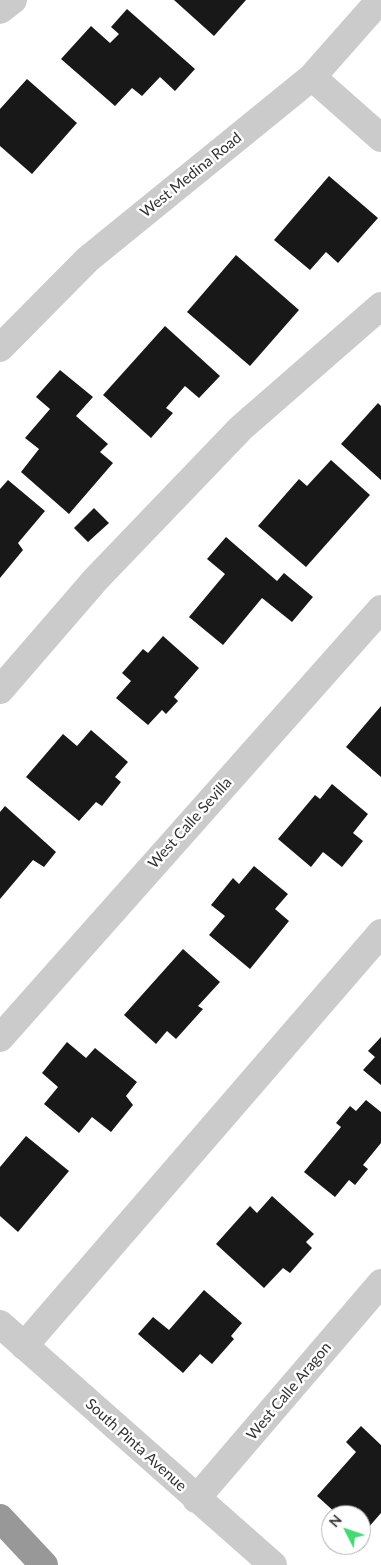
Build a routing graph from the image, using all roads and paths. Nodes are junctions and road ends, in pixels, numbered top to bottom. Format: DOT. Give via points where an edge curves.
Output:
graph roads {
  1 [pos="13,0"];
  2 [pos="380,0"];
  3 [pos="0,10"];
  4 [pos="312,77"];
  5 [pos="381,138"];
  6 [pos="381,306"];
  7 [pos="0,348"];
  8 [pos="381,609"];
  9 [pos="0,690"];
  10 [pos="381,933"];
  11 [pos="0,1038"];
  12 [pos="381,1283"];
  13 [pos="0,1324"];
  14 [pos="24,1346"];
  15 [pos="196,1499"];
  16 [pos="0,1518"];
  17 [pos="0,1526"];
  18 [pos="44,1565"];
  19 [pos="272,1565"];
  1 -- 3 [label="street"];
  2 -- 4 [label="street, West Medina Road"];
  4 -- 5 [label="street"];
  4 -- 7 [label="street, West Medina Road" via="88,259"];
  6 -- 9 [label="street" via="241,428 96,579"];
  8 -- 11 [label="street, West Calle Sevilla"];
  10 -- 14 [label="street"];
  12 -- 15 [label="street, West Calle Aragon"];
  13 -- 14 [label="street, South Pinta Avenue"];
  14 -- 15 [label="street, South Pinta Avenue"];
  15 -- 19 [label="street, South Pinta Avenue"];
  16 -- 18 [label="highway"];
  17 -- 18 [label="highway"];
}
